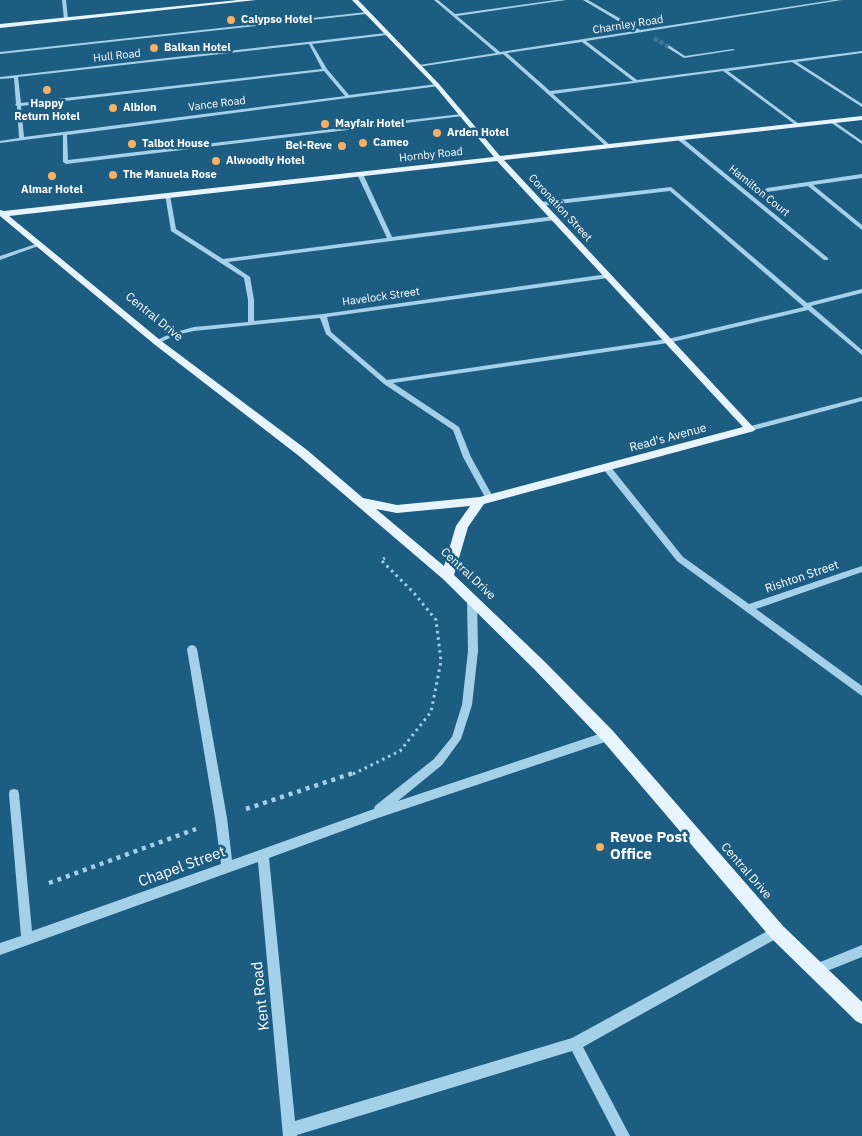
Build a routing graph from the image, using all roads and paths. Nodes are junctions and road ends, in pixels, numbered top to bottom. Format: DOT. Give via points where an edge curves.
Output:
graph roads {
  1 [pos="64,0"];
  2 [pos="252,0"];
  3 [pos="355,0"];
  4 [pos="436,0"];
  5 [pos="564,0"];
  6 [pos="585,0"];
  7 [pos="840,0"];
  8 [pos="366,13"];
  9 [pos="454,16"];
  10 [pos="66,19"];
  11 [pos="0,26"];
  12 [pos="642,32"];
  13 [pos="386,34"];
  14 [pos="649,35"];
  15 [pos="583,41"];
  16 [pos="310,43"];
  17 [pos="669,47"];
  18 [pos="733,50"];
  19 [pos="0,52"];
  20 [pos="862,52"];
  21 [pos="502,54"];
  22 [pos="793,61"];
  23 [pos="419,66"];
  24 [pos="325,70"];
  25 [pos="724,70"];
  26 [pos="16,76"];
  27 [pos="0,78"];
  28 [pos="636,81"];
  29 [pos="437,85"];
  30 [pos="548,93"];
  31 [pos="348,97"];
  32 [pos="17,105"];
  33 [pos="862,106"];
  34 [pos="461,115"];
  35 [pos="862,118"];
  36 [pos="832,121"];
  37 [pos="797,125"];
  38 [pos="65,134"];
  39 [pos="679,138"];
  40 [pos="22,140"];
  41 [pos="0,142"];
  42 [pos="862,143"];
  43 [pos="609,146"];
  44 [pos="498,159"];
  45 [pos="360,174"];
  46 [pos="862,176"];
  47 [pos="809,184"];
  48 [pos="767,190"];
  49 [pos="167,195"];
  50 [pos="541,204"];
  51 [pos="1,213"];
  52 [pos="555,218"];
  53 [pos="862,228"];
  54 [pos="390,239"];
  55 [pos="38,245"];
  56 [pos="0,258"];
  57 [pos="826,259"];
  58 [pos="222,261"];
  59 [pos="608,276"];
  60 [pos="862,291"];
  61 [pos="807,306"];
  62 [pos="322,316"];
  63 [pos="251,322"];
  64 [pos="668,341"];
  65 [pos="157,342"];
  66 [pos="862,353"];
  67 [pos="386,382"];
  68 [pos="862,399"];
  69 [pos="750,429"];
  70 [pos="607,468"];
  71 [pos="485,499"];
  72 [pos="360,501"];
  73 [pos="381,560"];
  74 [pos="862,569"];
  75 [pos="447,576"];
  76 [pos="472,600"];
  77 [pos="749,608"];
  78 [pos="192,649"];
  79 [pos="862,692"];
  80 [pos="608,736"];
  81 [pos="14,794"];
  82 [pos="375,814"];
  83 [pos="221,818"];
  84 [pos="263,854"];
  85 [pos="227,866"];
  86 [pos="23,893"];
  87 [pos="777,932"];
  88 [pos="27,939"];
  89 [pos="0,949"];
  90 [pos="862,951"];
  91 [pos="817,969"];
  92 [pos="862,1015"];
  93 [pos="575,1044"];
  94 [pos="290,1133"];
  95 [pos="623,1136"];
  1 -- 10 [label="street"];
  2 -- 10 [label="main road"];
  3 -- 8 [label="main road, Coronation Street"];
  4 -- 9 [label="street"];
  5 -- 9 [label="street"];
  6 -- 12 [label="street"];
  7 -- 12 [label="street, Charnley Road"];
  8 -- 13 [label="main road, Coronation Street"];
  8 -- 19 [label="street"];
  9 -- 21 [label="street"];
  10 -- 11 [label="main road"];
  12 -- 14 [label="street"];
  12 -- 15 [label="street, Charnley Road"];
  13 -- 16 [label="street, Hull Road"];
  13 -- 23 [label="main road, Coronation Street"];
  15 -- 21 [label="street, Charnley Road"];
  15 -- 28 [label="street"];
  16 -- 24 [label="street"];
  16 -- 26 [label="street, Hull Road"];
  17 -- 18 [label="street" via="684,57"];
  20 -- 22 [label="street"];
  21 -- 23 [label="street, Charnley Road"];
  21 -- 30 [label="street"];
  22 -- 25 [label="street"];
  22 -- 33 [label="street"];
  23 -- 29 [label="main road, Coronation Street"];
  24 -- 31 [label="street"];
  24 -- 32 [label="street"];
  25 -- 28 [label="street"];
  25 -- 37 [label="street"];
  26 -- 27 [label="street, Hull Road"];
  26 -- 32 [label="street"];
  28 -- 30 [label="street"];
  29 -- 31 [label="street, Vance Road"];
  29 -- 34 [label="main road, Coronation Street"];
  30 -- 43 [label="street"];
  31 -- 38 [label="street, Vance Road"];
  32 -- 40 [label="street"];
  34 -- 38 [label="street" via="66,162"];
  34 -- 44 [label="main road, Coronation Street"];
  35 -- 36 [label="main road, Hornby Road"];
  36 -- 37 [label="main road, Hornby Road"];
  36 -- 42 [label="street"];
  37 -- 39 [label="main road, Hornby Road"];
  38 -- 40 [label="street, Vance Road"];
  39 -- 43 [label="main road, Hornby Road"];
  39 -- 57 [label="street, Hamilton Court"];
  40 -- 41 [label="street, Vance Road"];
  43 -- 44 [label="main road, Hornby Road"];
  44 -- 45 [label="main road, Hornby Road"];
  44 -- 50 [label="main road, Coronation Street"];
  45 -- 49 [label="main road, Hornby Road"];
  45 -- 54 [label="street"];
  46 -- 47 [label="street"];
  47 -- 48 [label="street"];
  47 -- 53 [label="street"];
  49 -- 51 [label="main road, Hornby Road"];
  49 -- 58 [label="street" via="172,230"];
  50 -- 52 [label="main road, Coronation Street"];
  50 -- 61 [label="street" via="671,188"];
  51 -- 55 [label="main road, Central Drive"];
  52 -- 54 [label="street"];
  52 -- 59 [label="main road, Coronation Street"];
  54 -- 58 [label="street"];
  55 -- 56 [label="street"];
  55 -- 65 [label="main road, Central Drive"];
  58 -- 63 [label="street" via="247,277"];
  59 -- 62 [label="street, Havelock Street"];
  59 -- 64 [label="main road, Coronation Street"];
  60 -- 61 [label="street"];
  61 -- 64 [label="street"];
  61 -- 66 [label="street"];
  62 -- 63 [label="street, Havelock Street"];
  62 -- 67 [label="street" via="328,333"];
  63 -- 65 [label="street, Havelock Street" via="183,330"];
  64 -- 67 [label="street"];
  64 -- 69 [label="main road, Coronation Street"];
  65 -- 72 [label="main road, Central Drive" via="303,453"];
  67 -- 71 [label="street" via="456,429"];
  68 -- 69 [label="street, Read's Avenue"];
  69 -- 70 [label="main road, Read's Avenue"];
  70 -- 71 [label="main road, Read's Avenue"];
  70 -- 77 [label="street" via="680,559"];
  71 -- 72 [label="main road, Read's Avenue" via="410,508"];
  71 -- 75 [label="main road" via="462,526"];
  72 -- 75 [label="main road, Central Drive"];
  73 -- 83 [label="path" via="436,620 441,662 431,712 400,751 355,773"];
  74 -- 77 [label="street, Rishton Street"];
  75 -- 76 [label="main road, Central Drive"];
  76 -- 80 [label="main road, Central Drive"];
  76 -- 82 [label="street, Chapel Street" via="473,651 467,705 456,739 438,762"];
  77 -- 79 [label="street"];
  78 -- 83 [label="street"];
  80 -- 82 [label="street, Chapel Street"];
  80 -- 87 [label="main road, Central Drive"];
  81 -- 86 [label="street"];
  82 -- 84 [label="street, Chapel Street"];
  83 -- 85 [label="street"];
  83 -- 86 [label="path"];
  84 -- 85 [label="street, Chapel Street"];
  84 -- 94 [label="street, Kent Road"];
  85 -- 88 [label="street, Chapel Street"];
  86 -- 88 [label="street"];
  87 -- 91 [label="main road, Central Drive"];
  87 -- 93 [label="street"];
  88 -- 89 [label="street, Chapel Street"];
  90 -- 91 [label="street"];
  91 -- 92 [label="main road, Central Drive"];
  93 -- 94 [label="street"];
  93 -- 95 [label="street"];
}
